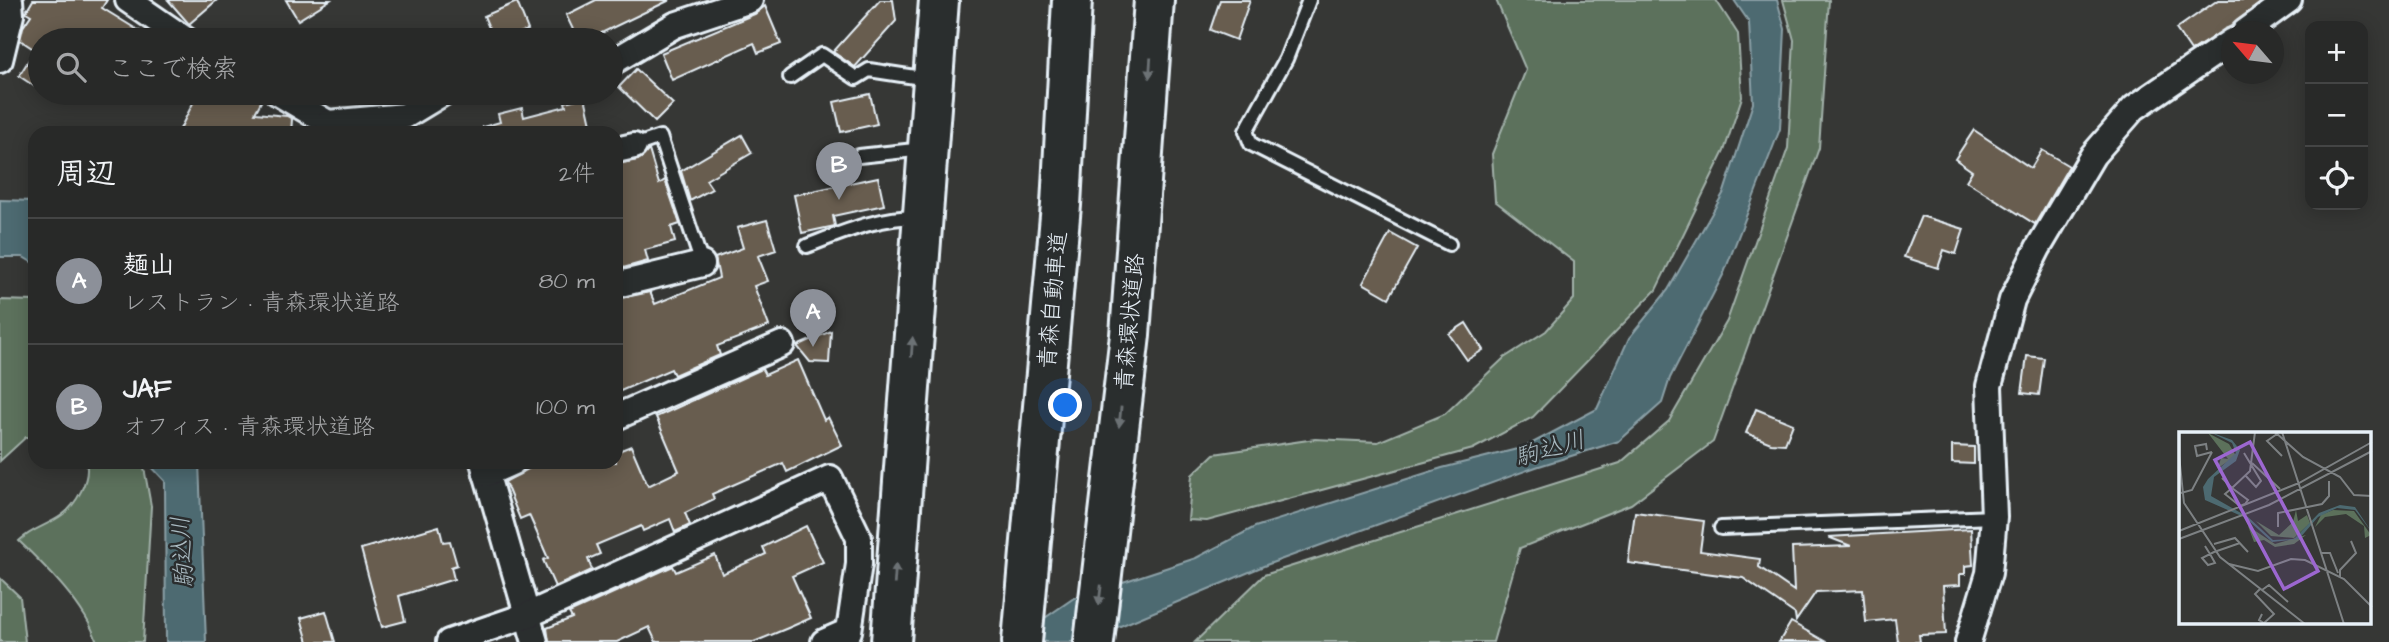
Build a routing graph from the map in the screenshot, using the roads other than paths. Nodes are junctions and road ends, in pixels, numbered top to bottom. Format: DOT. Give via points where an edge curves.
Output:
graph roads {
  1 [pos="10,0"];
  2 [pos="128,0"];
  3 [pos="750,0"];
  4 [pos="939,0"];
  5 [pos="1072,0"];
  6 [pos="1154,0"];
  7 [pos="1309,0"];
  8 [pos="2289,0"];
  9 [pos="2260,21"];
  10 [pos="169,28"];
  11 [pos="2221,48"];
  12 [pos="623,56"];
  13 [pos="0,60"];
  14 [pos="790,77"];
  15 [pos="932,79"];
  16 [pos="300,105"];
  17 [pos="423,105"];
  18 [pos="330,126"];
  19 [pos="345,126"];
  20 [pos="625,148"];
  21 [pos="926,149"];
  22 [pos="859,156"];
  23 [pos="921,217"];
  24 [pos="1450,244"];
  25 [pos="807,246"];
  26 [pos="702,264"];
  27 [pos="623,283"];
  28 [pos="782,344"];
  29 [pos="623,414"];
  30 [pos="484,469"];
  31 [pos="1994,517"];
  32 [pos="1721,528"];
  33 [pos="528,615"];
  34 [pos="449,642"];
  35 [pos="535,642"];
  36 [pos="824,642"];
  37 [pos="891,642"];
  38 [pos="1022,642"];
  39 [pos="1094,642"];
  40 [pos="1968,642"];
  1 -- 13 [label="street"];
  2 -- 10 [label="street"];
  3 -- 12 [label="street" via="675,25"];
  4 -- 15 [label="highway"];
  5 -- 38 [label="highway, 青森自動車道" via="1061,205"];
  6 -- 39 [label="highway, 青森環状道路, one-way" via="1130,335"];
  7 -- 24 [label="lane" via="1286,59 1247,131 1251,144"];
  8 -- 9 [label="street"];
  11 -- 31 [label="street" via="2134,108 2092,155 2012,300 1989,386"];
  14 -- 15 [label="lane" via="822,55 856,78 869,70"];
  15 -- 21 [label="highway"];
  16 -- 18 [label="street"];
  17 -- 19 [label="street" via="405,116"];
  20 -- 26 [label="lane" via="660,137"];
  21 -- 22 [label="lane"];
  21 -- 23 [label="highway"];
  23 -- 25 [label="lane" via="902,216 864,225"];
  37 -- 23 [label="highway, one-way"];
  26 -- 27 [label="street"];
  28 -- 29 [label="street"];
  30 -- 33 [label="street"];
  31 -- 32 [label="lane"];
  31 -- 40 [label="street" via="1989,573"];
  33 -- 34 [label="street"];
  33 -- 35 [label="street"];
  33 -- 36 [label="street" via="830,478 859,538 859,564 849,631"];
}
